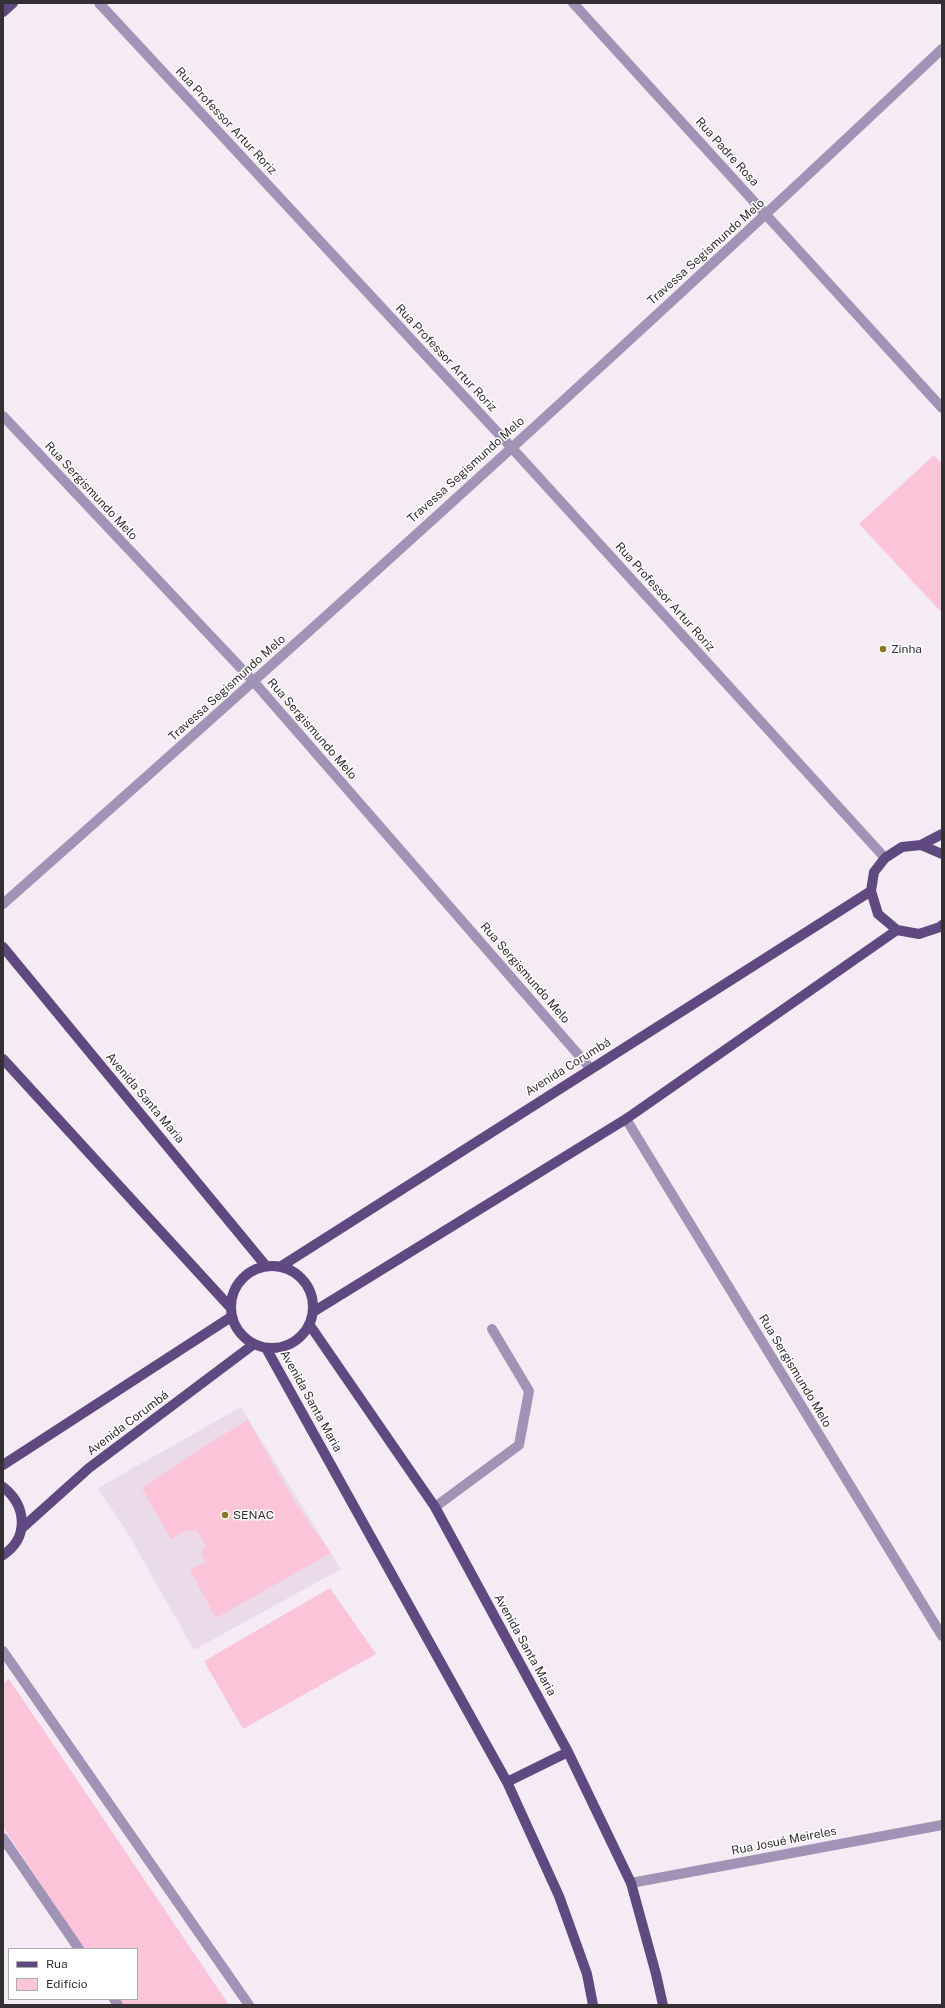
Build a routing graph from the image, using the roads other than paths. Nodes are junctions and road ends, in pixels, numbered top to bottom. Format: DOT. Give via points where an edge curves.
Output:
graph roads {
  1 [pos="13,3"];
  2 [pos="99,3"];
  3 [pos="573,3"];
  4 [pos="3,12"];
  5 [pos="942,49"];
  6 [pos="767,215"];
  7 [pos="942,408"];
  8 [pos="3,416"];
  9 [pos="511,447"];
  10 [pos="254,682"];
  11 [pos="942,834"];
  12 [pos="921,845"];
  13 [pos="942,854"];
  14 [pos="885,858"];
  15 [pos="871,891"];
  16 [pos="3,904"];
  17 [pos="941,927"];
  18 [pos="897,930"];
  19 [pos="3,947"];
  20 [pos="3,1060"];
  21 [pos="590,1068"];
  22 [pos="626,1119"];
  23 [pos="266,1266"];
  24 [pos="280,1266"];
  25 [pos="231,1312"];
  26 [pos="313,1312"];
  27 [pos="309,1324"];
  28 [pos="492,1330"];
  29 [pos="254,1344"];
  30 [pos="266,1348"];
  31 [pos="3,1465"];
  32 [pos="3,1487"];
  33 [pos="435,1507"];
  34 [pos="21,1528"];
  35 [pos="3,1555"];
  36 [pos="942,1636"];
  37 [pos="3,1651"];
  38 [pos="568,1752"];
  39 [pos="507,1782"];
  40 [pos="942,1825"];
  41 [pos="3,1838"];
  42 [pos="631,1883"];
  43 [pos="78,1948"];
  44 [pos="249,2005"];
  45 [pos="593,2005"];
  46 [pos="663,2005"];
  1 -- 4 [label="main road"];
  2 -- 9 [label="street, Rua Professor Artur Roriz"];
  3 -- 6 [label="street, Rua Padre Rosa"];
  5 -- 6 [label="street, Travessa Segismundo Melo"];
  6 -- 7 [label="street, Rua Padre Rosa"];
  6 -- 9 [label="street, Travessa Segismundo Melo"];
  8 -- 10 [label="street, Rua Sergismundo Melo"];
  9 -- 10 [label="street, Travessa Segismundo Melo"];
  9 -- 14 [label="street, Rua Professor Artur Roriz"];
  10 -- 16 [label="street, Travessa Segismundo Melo"];
  10 -- 21 [label="street, Rua Sergismundo Melo"];
  11 -- 12 [label="main road"];
  12 -- 13 [label="main road"];
  12 -- 14 [label="main road" via="902,847"];
  14 -- 15 [label="main road" via="874,872"];
  15 -- 18 [label="main road" via="878,914"];
  15 -- 21 [label="main road, Avenida Corumbá"];
  17 -- 18 [label="main road" via="919,934"];
  18 -- 22 [label="main road"];
  19 -- 23 [label="main road, Avenida Santa Maria"];
  20 -- 25 [label="main road"];
  21 -- 24 [label="main road, Avenida Corumbá"];
  22 -- 26 [label="main road"];
  22 -- 36 [label="street, Rua Sergismundo Melo"];
  23 -- 24 [label="main road"];
  23 -- 25 [label="main road" via="252,1271 240,1280 233,1293"];
  24 -- 26 [label="main road" via="292,1271 305,1283 312,1300"];
  25 -- 29 [label="main road" via="236,1328 244,1338"];
  25 -- 31 [label="main road"];
  26 -- 27 [label="main road"];
  27 -- 30 [label="main road" via="302,1335 292,1343"];
  27 -- 33 [label="main road, Avenida Santa Maria"];
  28 -- 33 [label="street" via="529,1391 518,1445"];
  29 -- 30 [label="main road"];
  29 -- 34 [label="main road, Avenida Corumbá" via="89,1468"];
  30 -- 39 [label="main road, Avenida Santa Maria"];
  32 -- 34 [label="main road" via="18,1504 22,1516"];
  33 -- 38 [label="main road, Avenida Santa Maria"];
  34 -- 35 [label="main road" via="17,1540"];
  37 -- 44 [label="street"];
  38 -- 39 [label="main road"];
  38 -- 42 [label="main road, Avenida Santa Maria"];
  39 -- 45 [label="main road, Avenida Santa Maria" via="559,1896 587,1974"];
  40 -- 42 [label="street, Rua Josué Meireles"];
  41 -- 43 [label="street"];
  42 -- 46 [label="main road, Avenida Santa Maria"];
}
